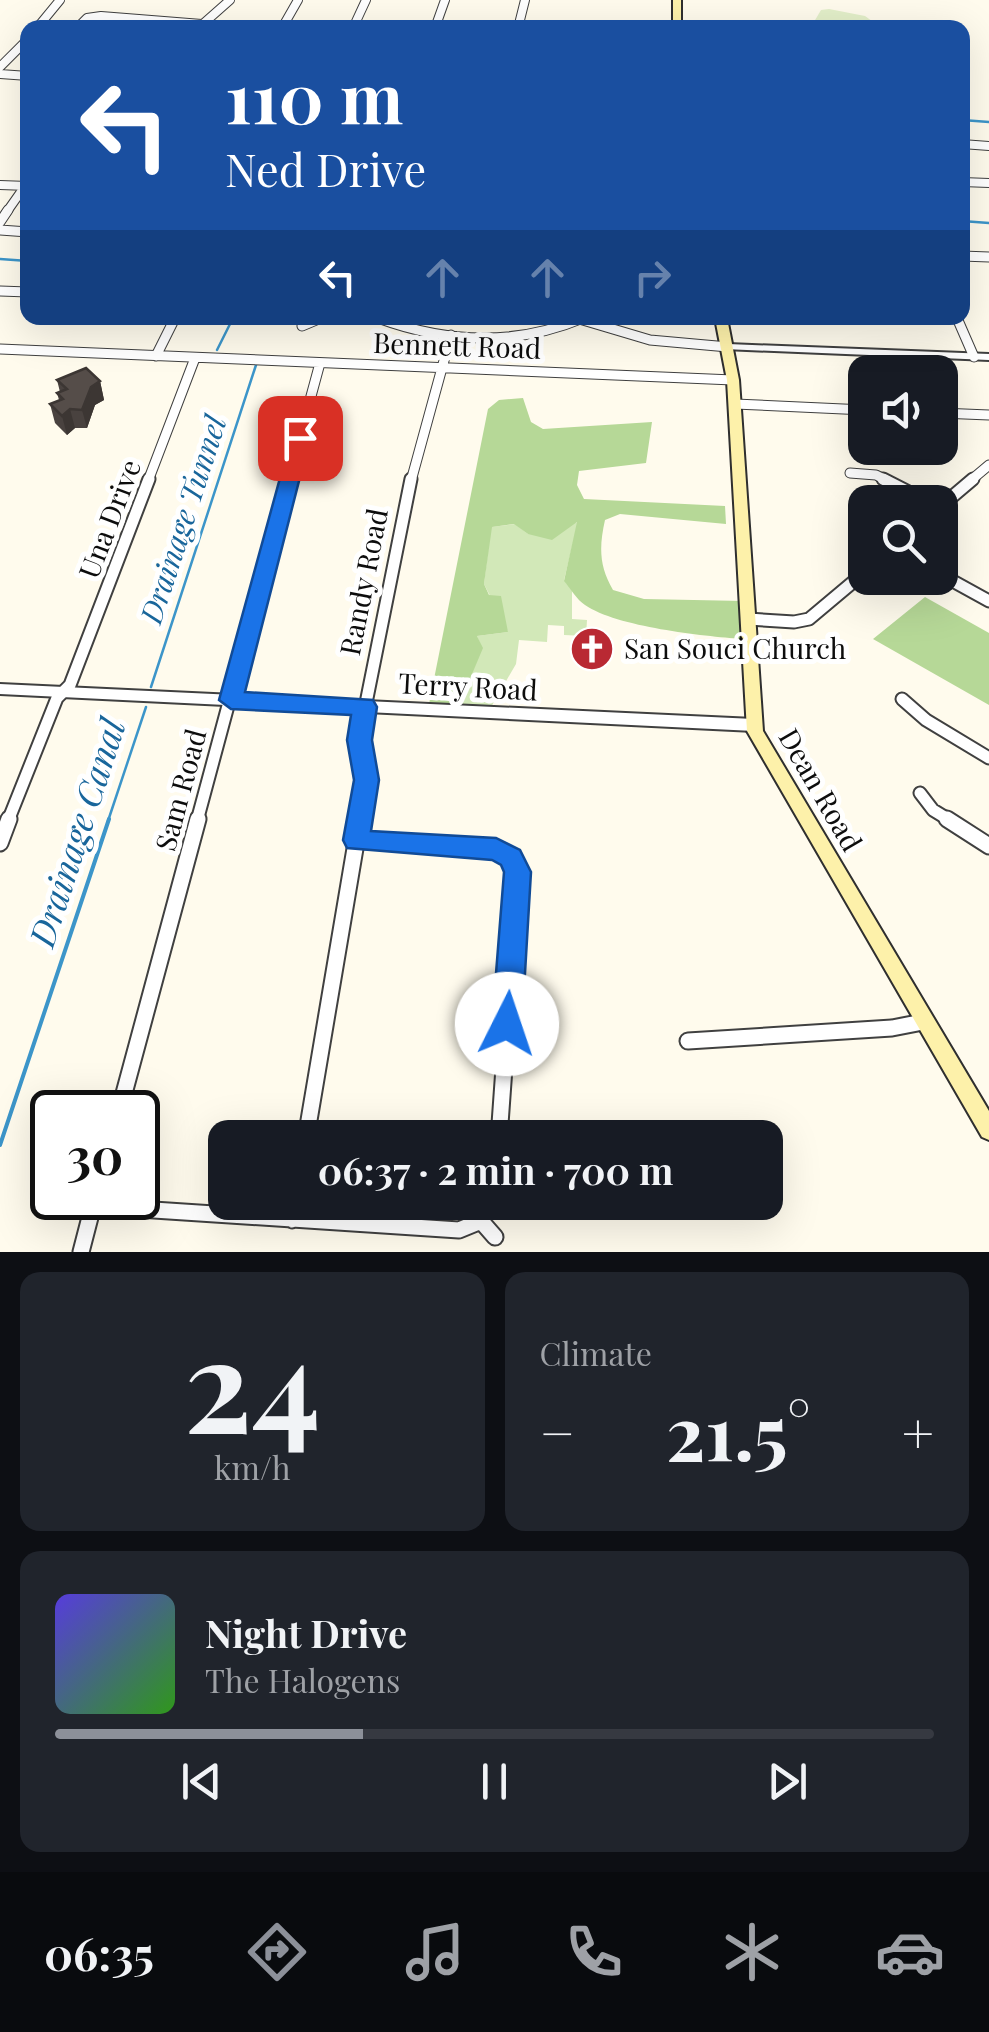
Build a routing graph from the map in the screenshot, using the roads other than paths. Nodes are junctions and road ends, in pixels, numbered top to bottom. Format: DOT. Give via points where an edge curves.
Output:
graph roads {
  1 [pos="60,0"];
  2 [pos="230,0"];
  3 [pos="44,20"];
  4 [pos="86,20"];
  5 [pos="135,20"];
  6 [pos="207,20"];
  7 [pos="20,48"];
  8 [pos="0,71"];
  9 [pos="20,194"];
  10 [pos="0,222"];
  11 [pos="172,325"];
  12 [pos="398,325"];
  13 [pos="554,325"];
  14 [pos="602,325"];
  15 [pos="723,325"];
  16 [pos="960,325"];
  17 [pos="451,335"];
  18 [pos="728,346"];
  19 [pos="0,350"];
  20 [pos="156,356"];
  21 [pos="974,356"];
  22 [pos="989,357"];
  23 [pos="195,358"];
  24 [pos="320,363"];
  25 [pos="441,368"];
  26 [pos="733,380"];
  27 [pos="735,404"];
  28 [pos="848,409"];
  29 [pos="958,414"];
  30 [pos="989,415"];
  31 [pos="989,465"];
  32 [pos="850,474"];
  33 [pos="895,485"];
  34 [pos="958,492"];
  35 [pos="958,584"];
  36 [pos="848,586"];
  37 [pos="989,601"];
  38 [pos="748,619"];
  39 [pos="0,689"];
  40 [pos="62,692"];
  41 [pos="902,699"];
  42 [pos="231,700"];
  43 [pos="365,707"];
  44 [pos="754,726"];
  45 [pos="989,758"];
  46 [pos="920,793"];
  47 [pos="356,840"];
  48 [pos="0,842"];
  49 [pos="989,846"];
  50 [pos="923,1022"];
  51 [pos="688,1041"];
  52 [pos="125,1090"];
  53 [pos="309,1120"];
  54 [pos="500,1120"];
  55 [pos="989,1130"];
  56 [pos="160,1205"];
  57 [pos="208,1207"];
  58 [pos="89,1220"];
  59 [pos="372,1220"];
  60 [pos="481,1222"];
  61 [pos="495,1237"];
  62 [pos="80,1252"];
  1 -- 3 [label="street"];
  2 -- 6 [label="street"];
  4 -- 5 [label="street"];
  7 -- 8 [label="street"];
  9 -- 10 [label="street"];
  11 -- 20 [label="street"];
  12 -- 17 [label="street"];
  13 -- 17 [label="street" via="512,336"];
  14 -- 18 [label="street" via="650,340"];
  15 -- 18 [label="main road, Dean Road"];
  16 -- 21 [label="street"];
  17 -- 25 [label="street, Randy Road"];
  18 -- 21 [label="street"];
  18 -- 26 [label="main road, Dean Road"];
  19 -- 20 [label="street, Bennett Road"];
  20 -- 23 [label="street, Bennett Road"];
  21 -- 22 [label="street"];
  23 -- 24 [label="street, Bennett Road"];
  23 -- 40 [label="street, Una Drive"];
  24 -- 25 [label="street, Bennett Road"];
  24 -- 42 [label="street, Sam Road"];
  25 -- 26 [label="street, Bennett Road"];
  25 -- 43 [label="street, Randy Road" via="414,462"];
  26 -- 27 [label="main road, Dean Road"];
  27 -- 28 [label="street"];
  27 -- 38 [label="main road, Dean Road"];
  29 -- 30 [label="street"];
  31 -- 34 [label="street"];
  32 -- 33 [label="street" via="876,475"];
  35 -- 37 [label="street"];
  36 -- 38 [label="street" via="809,619"];
  38 -- 44 [label="main road, Dean Road"];
  39 -- 40 [label="street, Terry Road"];
  40 -- 42 [label="street, Terry Road"];
  40 -- 48 [label="street, Una Drive"];
  41 -- 45 [label="street"];
  42 -- 43 [label="street, Terry Road"];
  42 -- 52 [label="street, Sam Road"];
  43 -- 44 [label="street, Terry Road"];
  43 -- 47 [label="street, Randy Road" via="360,740 366,780"];
  44 -- 50 [label="main road, Dean Road"];
  46 -- 49 [label="street"];
  47 -- 53 [label="street, Randy Road"];
  47 -- 54 [label="street" via="516,853"];
  50 -- 51 [label="street"];
  50 -- 55 [label="main road, Dean Road"];
  56 -- 57 [label="street"];
  58 -- 62 [label="street"];
  59 -- 60 [label="street" via="459,1230"];
  60 -- 61 [label="street"];
}
